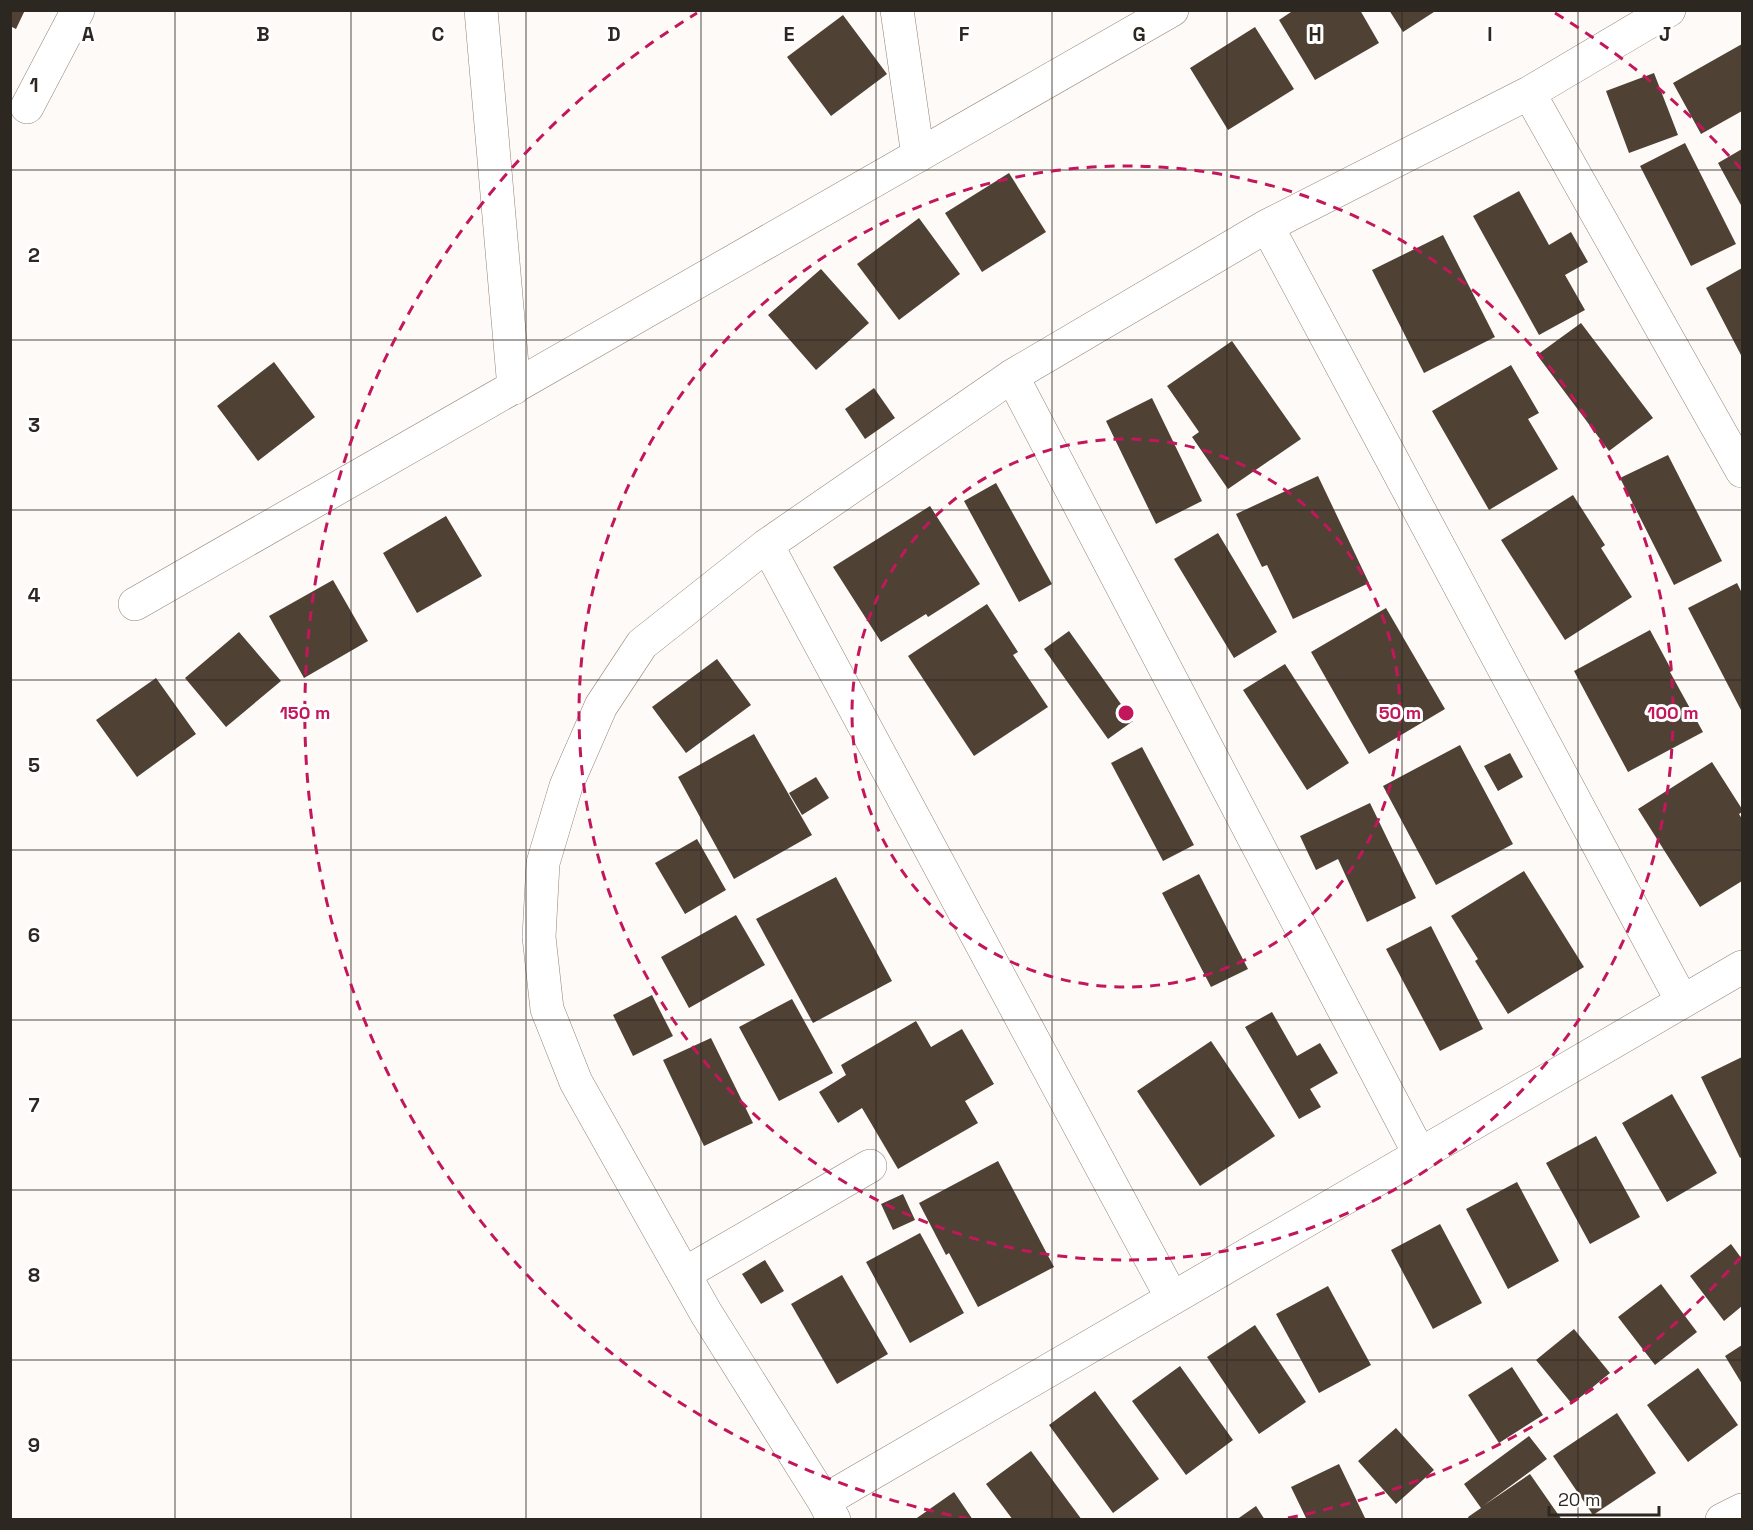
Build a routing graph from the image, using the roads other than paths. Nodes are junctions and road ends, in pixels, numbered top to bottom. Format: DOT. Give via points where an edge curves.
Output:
graph roads {
  1 [pos="78,10"];
  2 [pos="481,10"];
  3 [pos="897,10"];
  4 [pos="1172,10"];
  5 [pos="1669,10"];
  6 [pos="1529,93"];
  7 [pos="27,107"];
  8 [pos="918,156"];
  9 [pos="1266,226"];
  10 [pos="1012,376"];
  11 [pos="514,387"];
  12 [pos="1743,471"];
  13 [pos="767,545"];
  14 [pos="135,604"];
  15 [pos="1743,967"];
  16 [pos="1682,1001"];
  17 [pos="1420,1155"];
  18 [pos="870,1166"];
  19 [pos="684,1274"];
  20 [pos="1172,1298"];
  21 [pos="829,1510"];
  22 [pos="1743,1510"];
  23 [pos="1722,1520"];
  1 -- 7 [label="street"];
  2 -- 11 [label="street"];
  3 -- 8 [label="street"];
  4 -- 8 [label="street"];
  5 -- 6 [label="street"];
  6 -- 9 [label="street"];
  6 -- 12 [label="street"];
  8 -- 11 [label="street"];
  9 -- 10 [label="street"];
  9 -- 16 [label="street"];
  10 -- 13 [label="street"];
  10 -- 17 [label="street"];
  11 -- 14 [label="street"];
  13 -- 19 [label="street" via="642,645 601,706 566,786 543,863 539,937 547,1009 576,1082"];
  13 -- 20 [label="street"];
  15 -- 16 [label="street"];
  16 -- 17 [label="street"];
  17 -- 20 [label="street"];
  18 -- 19 [label="street"];
  19 -- 21 [label="street"];
  20 -- 21 [label="street"];
  22 -- 23 [label="street"];
}
